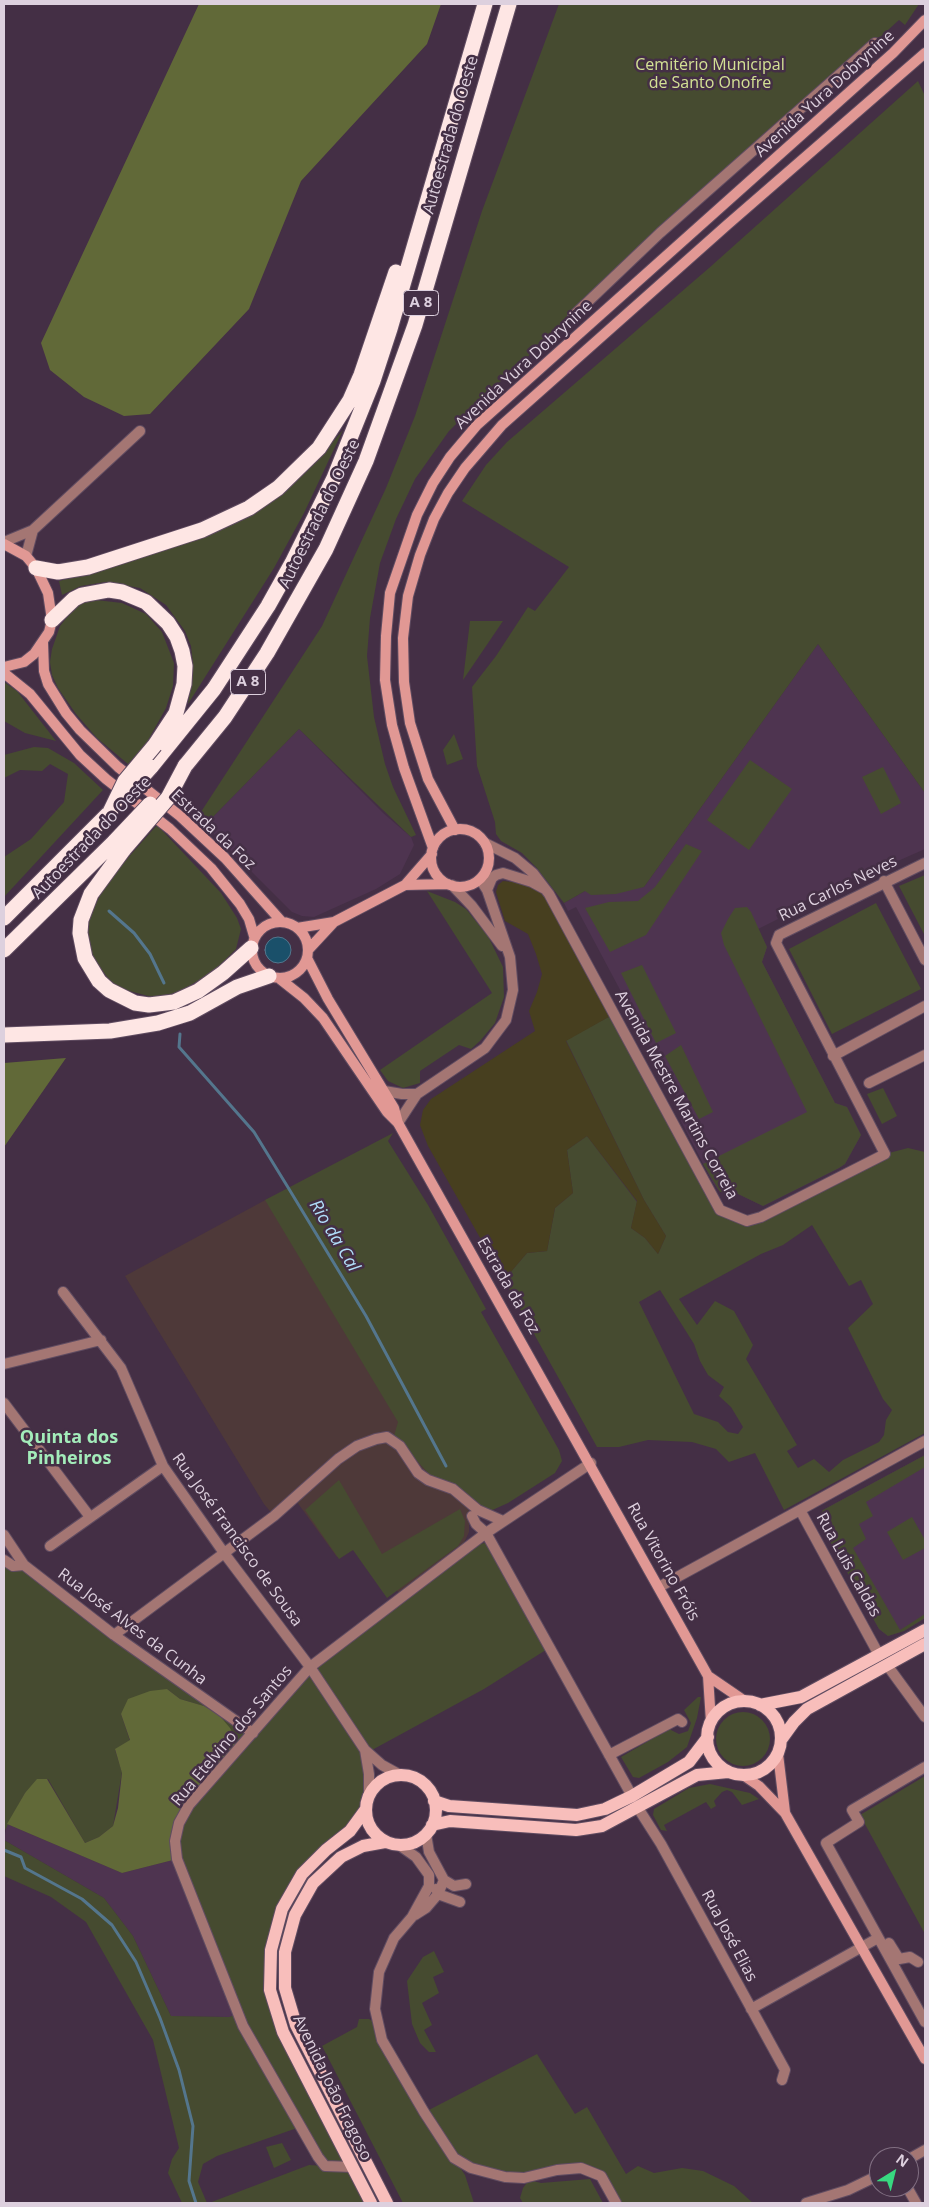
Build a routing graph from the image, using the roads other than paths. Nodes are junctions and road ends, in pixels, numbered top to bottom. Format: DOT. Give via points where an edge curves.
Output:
graph roads {
  1 [pos="485,4"];
  2 [pos="509,4"];
  3 [pos="925,20"];
  4 [pos="875,43"];
  5 [pos="925,53"];
  6 [pos="421,221"];
  7 [pos="573,316"];
  8 [pos="140,431"];
  9 [pos="33,530"];
  10 [pos="4,543"];
  11 [pos="26,556"];
  12 [pos="36,568"];
  13 [pos="52,620"];
  14 [pos="43,643"];
  15 [pos="4,668"];
  16 [pos="4,673"];
  17 [pos="110,812"];
  18 [pos="455,830"];
  19 [pos="485,843"];
  20 [pos="120,845"];
  21 [pos="432,851"];
  22 [pos="925,863"];
  23 [pos="480,879"];
  24 [pos="884,882"];
  25 [pos="450,885"];
  26 [pos="405,886"];
  27 [pos="487,890"];
  28 [pos="549,894"];
  29 [pos="4,918"];
  30 [pos="282,922"];
  31 [pos="334,922"];
  32 [pos="297,928"];
  33 [pos="253,942"];
  34 [pos="4,950"];
  35 [pos="308,954"];
  36 [pos="510,957"];
  37 [pos="925,960"];
  38 [pos="274,978"];
  39 [pos="925,1006"];
  40 [pos="4,1034"];
  41 [pos="925,1055"];
  42 [pos="833,1056"];
  43 [pos="869,1083"];
  44 [pos="384,1091"];
  45 [pos="417,1094"];
  46 [pos="398,1123"];
  47 [pos="63,1292"];
  48 [pos="101,1340"];
  49 [pos="4,1364"];
  50 [pos="4,1403"];
  51 [pos="925,1441"];
  52 [pos="591,1463"];
  53 [pos="162,1466"];
  54 [pos="800,1510"];
  55 [pos="475,1513"];
  56 [pos="90,1517"];
  57 [pos="503,1521"];
  58 [pos="4,1535"];
  59 [pos="488,1538"];
  60 [pos="50,1546"];
  61 [pos="465,1550"];
  62 [pos="224,1552"];
  63 [pos="4,1560"];
  64 [pos="24,1565"];
  65 [pos="659,1587"];
  66 [pos="925,1630"];
  67 [pos="114,1635"];
  68 [pos="925,1644"];
  69 [pos="878,1655"];
  70 [pos="887,1665"];
  71 [pos="310,1667"];
  72 [pos="708,1676"];
  73 [pos="746,1702"];
  74 [pos="760,1705"];
  75 [pos="925,1717"];
  76 [pos="682,1722"];
  77 [pos="711,1722"];
  78 [pos="253,1733"];
  79 [pos="708,1737"];
  80 [pos="781,1740"];
  81 [pos="365,1750"];
  82 [pos="778,1754"];
  83 [pos="609,1756"];
  84 [pos="925,1767"];
  85 [pos="728,1772"];
  86 [pos="743,1775"];
  87 [pos="402,1776"];
  88 [pos="369,1795"];
  89 [pos="632,1796"];
  90 [pos="434,1801"];
  91 [pos="366,1808"];
  92 [pos="638,1808"];
  93 [pos="785,1814"];
  94 [pos="429,1830"];
  95 [pos="385,1842"];
  96 [pos="399,1845"];
  97 [pos="836,1848"];
  98 [pos="429,1875"];
  99 [pos="444,1880"];
  100 [pos="466,1884"];
  101 [pos="438,1894"];
  102 [pos="460,1902"];
  103 [pos="412,1917"];
  104 [pos="878,1938"];
  105 [pos="862,1947"];
  106 [pos="918,1962"];
  107 [pos="914,1988"];
  108 [pos="751,2008"];
  109 [pos="925,2009"];
  110 [pos="925,2022"];
  111 [pos="912,2038"];
  112 [pos="925,2059"];
  113 [pos="925,2067"];
  114 [pos="782,2080"];
  115 [pos="353,2167"];
  116 [pos="869,2180"];
  117 [pos="371,2203"];
  118 [pos="387,2203"];
  119 [pos="616,2203"];
  120 [pos="806,2203"];
  1 -- 6 [label="highway, Autoestrada do Oeste / A 8"];
  2 -- 20 [label="highway, Autoestrada do Oeste / A 8, bridge" via="415,324 366,461 326,549 225,717"];
  3 -- 21 [label="main road, Avenida Yura Dobrynine" via="893,53 477,424 433,483 416,515 390,593 385,680 392,725"];
  4 -- 7 [label="street" via="660,233"];
  5 -- 18 [label="main road, Avenida Yura Dobrynine" via="502,425 464,468 448,493 420,555 408,596 404,682 410,723 428,779"];
  6 -- 12 [label="highway" via="402,254 350,400 330,434 294,475 249,508 202,530 88,567 58,572"];
  6 -- 17 [label="highway, Autoestrada do Oeste / A 8, bridge" via="373,381 352,437 313,522 268,606 214,689"];
  8 -- 9 [label="street"];
  9 -- 10 [label="street"];
  9 -- 11 [label="street"];
  10 -- 11 [label="main road"];
  11 -- 12 [label="main road"];
  12 -- 13 [label="main road" via="48,593"];
  13 -- 14 [label="main road"];
  13 -- 17 [label="highway, bridge" via="82,594 109,590 122,592 146,602 168,623 182,651 184,684 176,713 125,781"];
  14 -- 15 [label="main road" via="24,662"];
  14 -- 30 [label="main road, Estrada da Foz" via="48,684 80,730 118,767 212,846"];
  16 -- 33 [label="main road, Estrada da Foz" via="30,694 80,755 211,868 249,919"];
  17 -- 29 [label="highway, Autoestrada do Oeste / A 8"];
  18 -- 19 [label="main road" via="474,832"];
  18 -- 21 [label="main road" via="442,836"];
  19 -- 23 [label="main road" via="489,862"];
  19 -- 28 [label="street, Avenida Mestre Martins Correia" via="516,858"];
  20 -- 33 [label="highway" via="85,906 81,927 85,958 94,975 109,990 135,1003 174,1002 216,977"];
  20 -- 34 [label="highway, Autoestrada do Oeste / A 8"];
  21 -- 25 [label="main road" via="435,872"];
  21 -- 26 [label="main road"];
  22 -- 24 [label="street, Rua Carlos Neves"];
  23 -- 25 [label="main road" via="467,886"];
  23 -- 27 [label="street"];
  24 -- 37 [label="street"];
  24 -- 42 [label="street, Rua Carlos Neves" via="778,935 776,942"];
  25 -- 26 [label="main road"];
  25 -- 36 [label="street" via="474,908"];
  26 -- 31 [label="main road"];
  27 -- 28 [label="street, Avenida Mestre Martins Correia" via="492,878 503,873 532,882"];
  27 -- 36 [label="street"];
  28 -- 42 [label="street, Avenida Mestre Martins Correia" via="720,1210 747,1222 761,1218 886,1154"];
  30 -- 32 [label="main road"];
  30 -- 33 [label="main road" via="266,925"];
  31 -- 32 [label="main road"];
  31 -- 35 [label="main road"];
  32 -- 35 [label="main road" via="307,942"];
  33 -- 38 [label="main road" via="256,965"];
  35 -- 38 [label="main road" via="297,973"];
  35 -- 44 [label="main road, Estrada da Foz" via="328,999"];
  36 -- 45 [label="street" via="513,990 506,1020 485,1048"];
  38 -- 40 [label="highway" via="237,987 190,1013 158,1023 110,1031"];
  38 -- 46 [label="main road, Estrada da Foz" via="304,998 323,1018 387,1112"];
  39 -- 42 [label="street"];
  41 -- 43 [label="street"];
  44 -- 45 [label="street"];
  44 -- 46 [label="main road, Estrada da Foz"];
  45 -- 46 [label="street"];
  46 -- 52 [label="main road, Estrada da Foz"];
  47 -- 48 [label="street, Rua José Francisco de Sousa"];
  48 -- 49 [label="street"];
  48 -- 53 [label="street, Rua José Francisco de Sousa" via="121,1368"];
  50 -- 56 [label="street"];
  51 -- 54 [label="street, Rua Luis Caldas"];
  52 -- 57 [label="street"];
  52 -- 65 [label="main road, Rua Vitorino Fróis"];
  53 -- 56 [label="street"];
  53 -- 62 [label="street, Rua José Francisco de Sousa"];
  54 -- 65 [label="street"];
  54 -- 69 [label="street, Rua Luis Caldas"];
  55 -- 57 [label="street"];
  55 -- 59 [label="street" via="476,1524"];
  55 -- 61 [label="street" via="471,1538"];
  55 -- 62 [label="street" via="453,1489 418,1473 400,1446 387,1437 357,1446 344,1455 274,1516"];
  56 -- 60 [label="street"];
  57 -- 59 [label="street, Rua Etelvino dos Santos"];
  58 -- 64 [label="street, Rua José Alves da Cunha"];
  59 -- 61 [label="street, Rua Etelvino dos Santos"];
  59 -- 83 [label="street"];
  61 -- 71 [label="street, Rua Etelvino dos Santos"];
  62 -- 67 [label="street"];
  62 -- 71 [label="street, Rua José Francisco de Sousa"];
  63 -- 64 [label="street" via="13,1566"];
  64 -- 67 [label="street, Rua José Alves da Cunha"];
  65 -- 72 [label="main road, Rua Vitorino Fróis"];
  66 -- 69 [label="main road"];
  67 -- 78 [label="street, Rua José Alves da Cunha"];
  68 -- 70 [label="main road"];
  69 -- 74 [label="main road" via="801,1697"];
  70 -- 75 [label="street"];
  70 -- 80 [label="main road" via="807,1709"];
  71 -- 78 [label="street, Rua Etelvino dos Santos"];
  71 -- 81 [label="street, Rua José Francisco de Sousa"];
  72 -- 73 [label="main road, Rua Vitorino Fróis"];
  72 -- 77 [label="main road, Rua Vitorino Fróis"];
  73 -- 74 [label="main road"];
  73 -- 77 [label="main road" via="726,1706"];
  74 -- 80 [label="main road" via="776,1720"];
  76 -- 83 [label="street" via="678,1719"];
  77 -- 79 [label="main road"];
  78 -- 115 [label="street, Rua Etelvino dos Santos" via="189,1805 179,1823 175,1841 177,1859 243,2026 313,2150 325,2166"];
  79 -- 85 [label="main road" via="713,1757"];
  79 -- 89 [label="main road" via="689,1762"];
  80 -- 82 [label="main road"];
  81 -- 87 [label="street, Rua José Francisco de Sousa"];
  81 -- 88 [label="street, Rua José Francisco de Sousa"];
  82 -- 86 [label="main road" via="763,1770"];
  82 -- 93 [label="main road"];
  83 -- 89 [label="street"];
  84 -- 104 [label="street" via="852,1810 859,1822 826,1843"];
  85 -- 86 [label="main road"];
  85 -- 92 [label="main road" via="698,1775"];
  86 -- 93 [label="main road" via="760,1786"];
  87 -- 88 [label="main road" via="383,1780"];
  87 -- 90 [label="main road" via="422,1782"];
  88 -- 91 [label="main road"];
  89 -- 90 [label="main road" via="605,1809 577,1815 449,1806"];
  90 -- 94 [label="main road" via="436,1812"];
  91 -- 95 [label="main road" via="371,1828"];
  91 -- 115 [label="main road, Avenida João Fragoso" via="350,1831 302,1874 282,1909 271,1950 270,1990 283,2032"];
  92 -- 94 [label="main road" via="602,1826 576,1830 450,1822"];
  92 -- 108 [label="street, Rua José Elias" via="662,1844"];
  93 -- 105 [label="main road"];
  94 -- 96 [label="main road" via="418,1840"];
  94 -- 99 [label="street" via="428,1852"];
  95 -- 96 [label="main road"];
  95 -- 118 [label="main road, Avenida João Fragoso" via="363,1846 341,1857 314,1883 295,1915 285,1952 285,1988 296,2025"];
  96 -- 98 [label="street" via="416,1857"];
  97 -- 106 [label="street" via="896,1956 899,1959 910,1957"];
  98 -- 101 [label="street"];
  98 -- 103 [label="street" via="429,1886"];
  99 -- 100 [label="street" via="454,1886"];
  99 -- 101 [label="street"];
  101 -- 102 [label="street"];
  101 -- 103 [label="street" via="426,1908"];
  103 -- 119 [label="street" via="394,1938 379,1972 375,2009 382,2040 454,2158 471,2168 504,2177 524,2178 581,2168 601,2176"];
  104 -- 105 [label="street"];
  104 -- 110 [label="street"];
  105 -- 108 [label="street"];
  105 -- 111 [label="main road"];
  107 -- 109 [label="street"];
  108 -- 114 [label="street, Rua José Elias" via="785,2070"];
  111 -- 112 [label="main road"];
  111 -- 113 [label="main road"];
  115 -- 117 [label="main road, Avenida João Fragoso"];
  116 -- 120 [label="street"];
}
